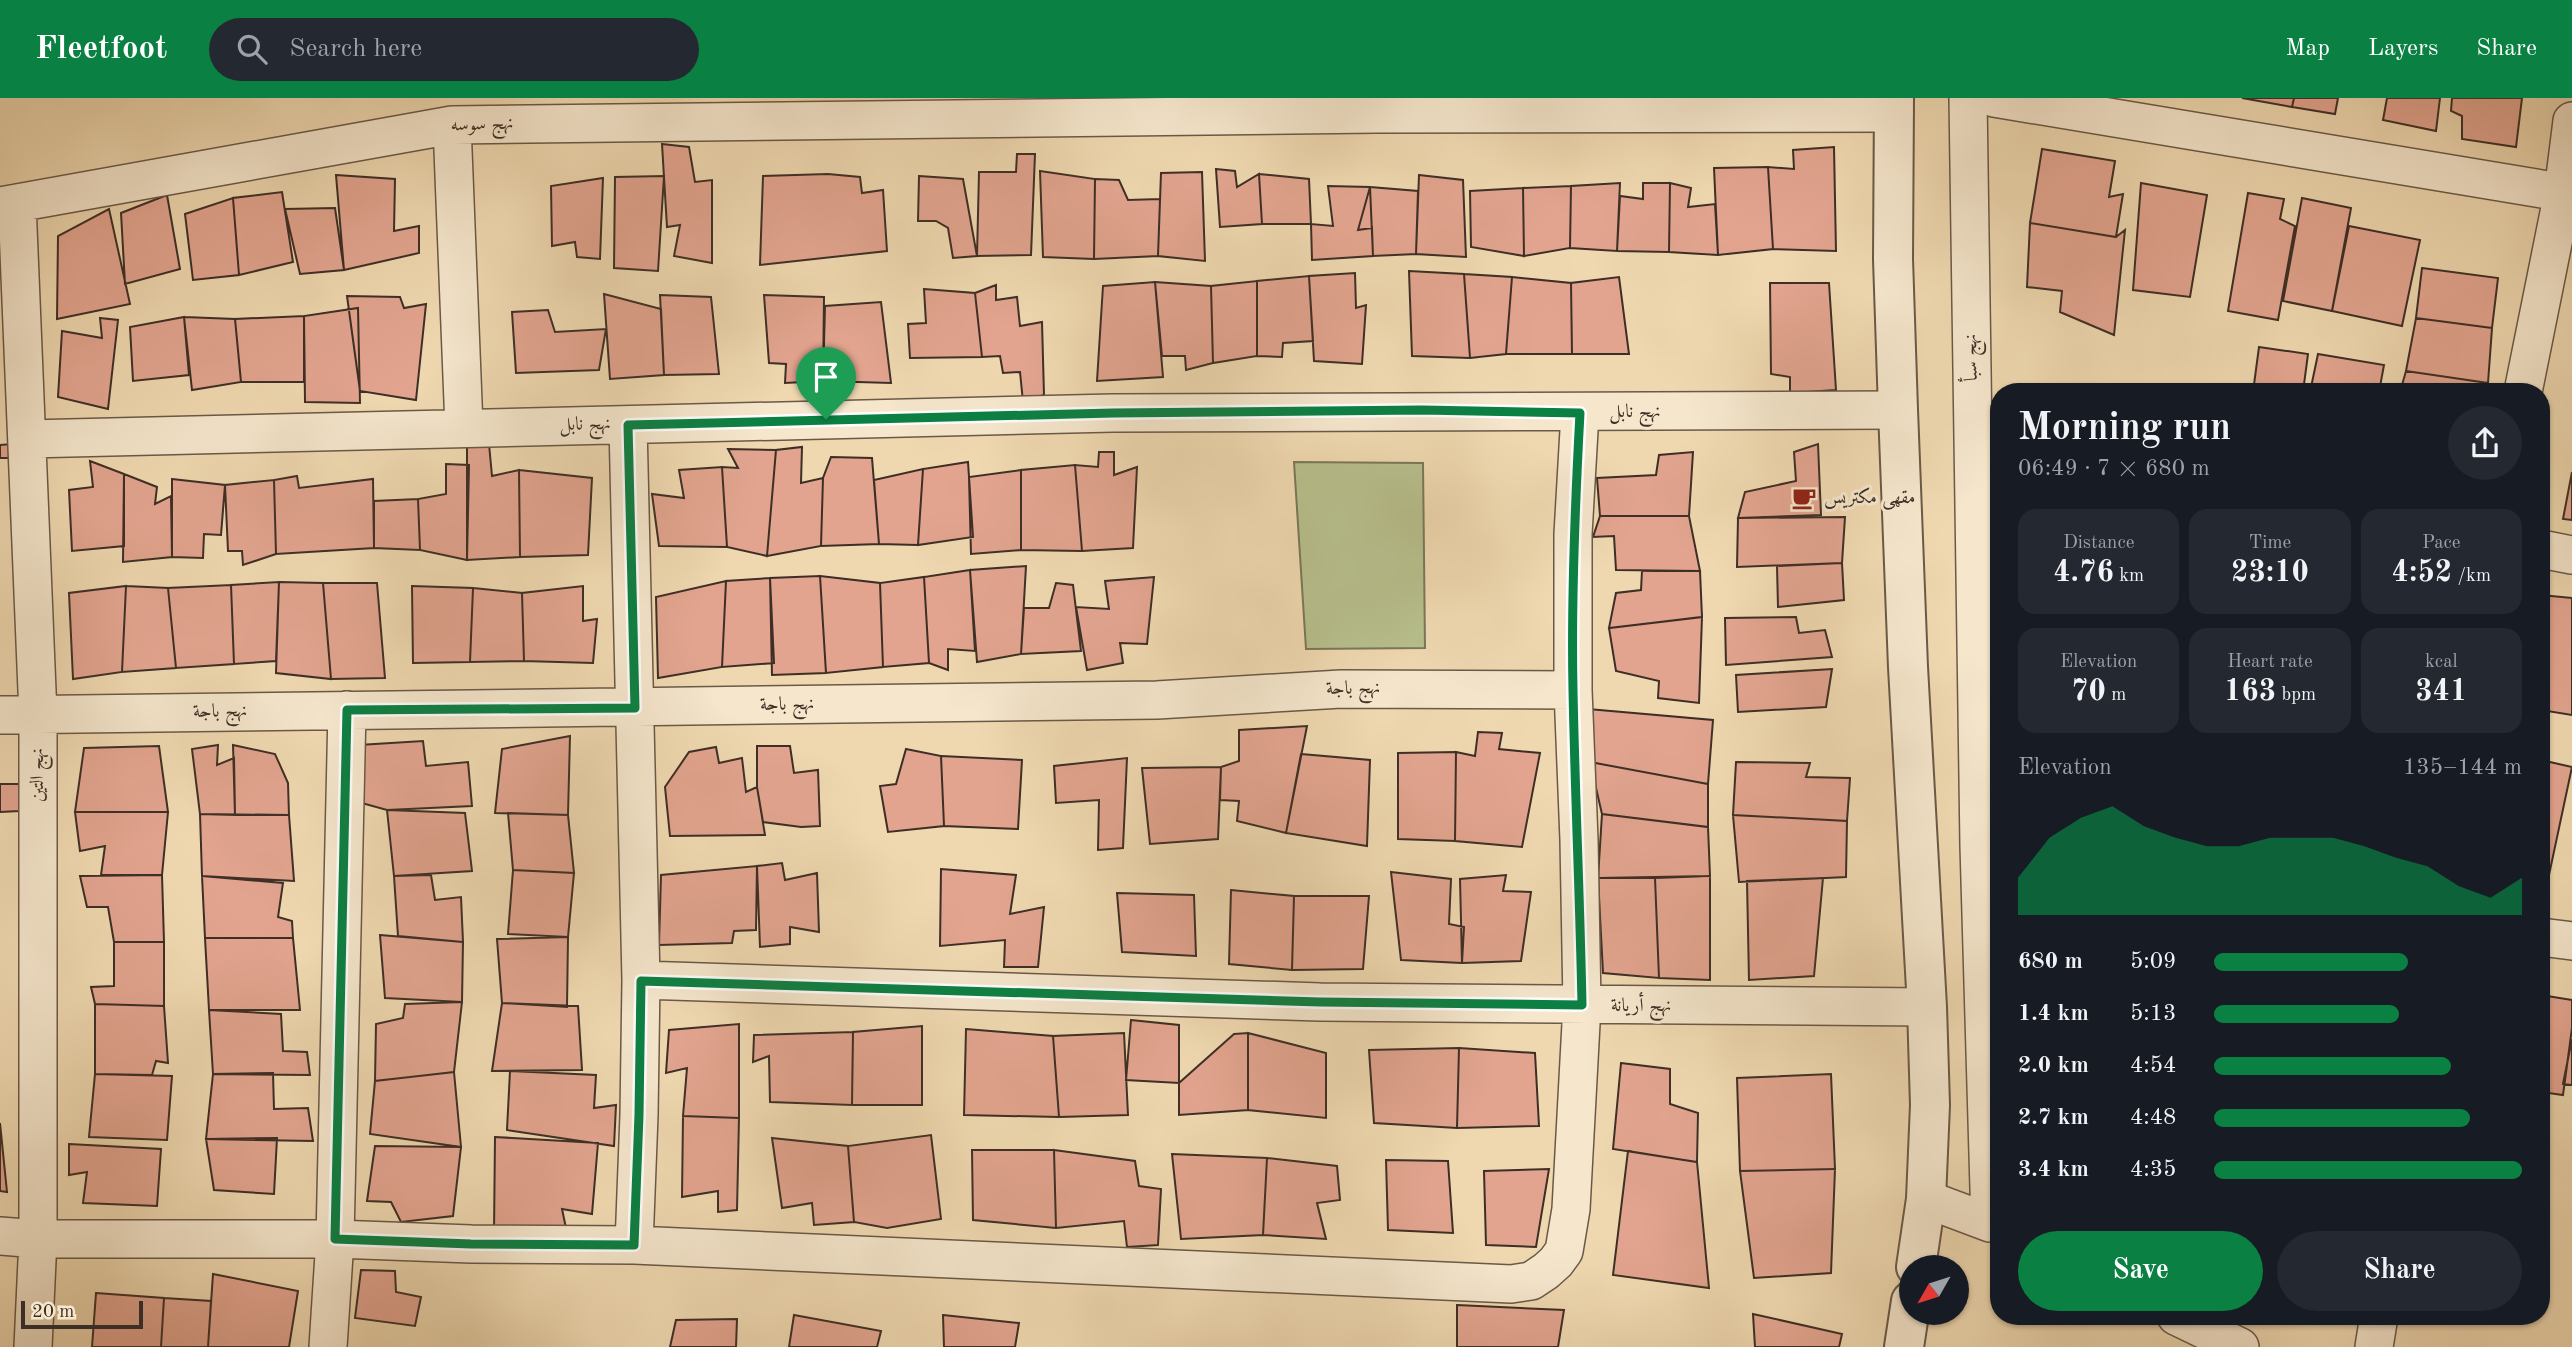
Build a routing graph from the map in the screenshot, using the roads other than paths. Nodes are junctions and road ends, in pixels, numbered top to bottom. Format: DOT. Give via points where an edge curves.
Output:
graph roads {
  1 [pos="1968,98"];
  2 [pos="1994,98"];
  3 [pos="1894,105"];
  4 [pos="2572,121"];
  5 [pos="452,125"];
  6 [pos="2567,193"];
  7 [pos="8,205"];
  8 [pos="2525,383"];
  9 [pos="1898,410"];
  10 [pos="1580,413"];
  11 [pos="628,425"];
  12 [pos="464,427"];
  13 [pos="28,439"];
  14 [pos="1986,466"];
  15 [pos="2550,551"];
  16 [pos="2572,555"];
  17 [pos="1573,690"];
  18 [pos="635,708"];
  19 [pos="347,710"];
  20 [pos="0,715"];
  21 [pos="38,715"];
  22 [pos="2550,938"];
  23 [pos="2572,942"];
  24 [pos="641,981"];
  25 [pos="1582,1005"];
  26 [pos="1927,1007"];
  27 [pos="1990,1124"];
  28 [pos="1926,1199"];
  29 [pos="1990,1223"];
  30 [pos="0,1236"];
  31 [pos="37,1239"];
  32 [pos="335,1239"];
  33 [pos="634,1245"];
  34 [pos="1918,1255"];
  35 [pos="1907,1325"];
  36 [pos="2195,1325"];
  37 [pos="2378,1325"];
  38 [pos="33,1347"];
  39 [pos="328,1347"];
  40 [pos="1904,1347"];
  41 [pos="2240,1347"];
  42 [pos="2374,1347"];
  1 -- 14 [label="street, نهج سبأ"];
  2 -- 6 [label="street"];
  3 -- 5 [label="street, نهج سوسه"];
  3 -- 9 [label="street"];
  4 -- 6 [label="street"];
  5 -- 7 [label="street, نهج سوسه"];
  5 -- 12 [label="street"];
  6 -- 8 [label="street"];
  7 -- 13 [label="street, نهج التين"];
  9 -- 10 [label="street, نهج نابل"];
  9 -- 26 [label="street"];
  10 -- 11 [label="street, نهج نابل" via="1126,413"];
  10 -- 17 [label="street" via="1573,534"];
  11 -- 12 [label="street, نهج نابل"];
  11 -- 18 [label="street"];
  12 -- 13 [label="street, نهج نابل"];
  13 -- 21 [label="street, نهج التين"];
  14 -- 27 [label="street, نهج سبأ" via="1979,846"];
  15 -- 16 [label="street"];
  17 -- 18 [label="street, نهج باجة" via="1341,689 1157,700"];
  17 -- 25 [label="street"];
  18 -- 19 [label="street, نهج باجة"];
  18 -- 24 [label="street"];
  19 -- 21 [label="street, نهج باجة"];
  19 -- 32 [label="street"];
  20 -- 21 [label="street, نهج باجة"];
  21 -- 31 [label="street, نهج التين"];
  22 -- 23 [label="street"];
  24 -- 25 [label="street, نهج أريانة" via="1320,1002"];
  24 -- 33 [label="street"];
  25 -- 26 [label="street, نهج أريانة"];
  25 -- 33 [label="street" via="1566,1239 1556,1262 1531,1281 1511,1284"];
  26 -- 28 [label="street" via="1930,1105"];
  28 -- 29 [label="street, نهج سبأ"];
  28 -- 34 [label="street"];
  30 -- 31 [label="street"];
  31 -- 32 [label="street"];
  31 -- 38 [label="street, نهج التين"];
  32 -- 33 [label="street"];
  32 -- 39 [label="street"];
  35 -- 40 [label="street"];
  36 -- 41 [label="street"];
  37 -- 42 [label="street"];
}
